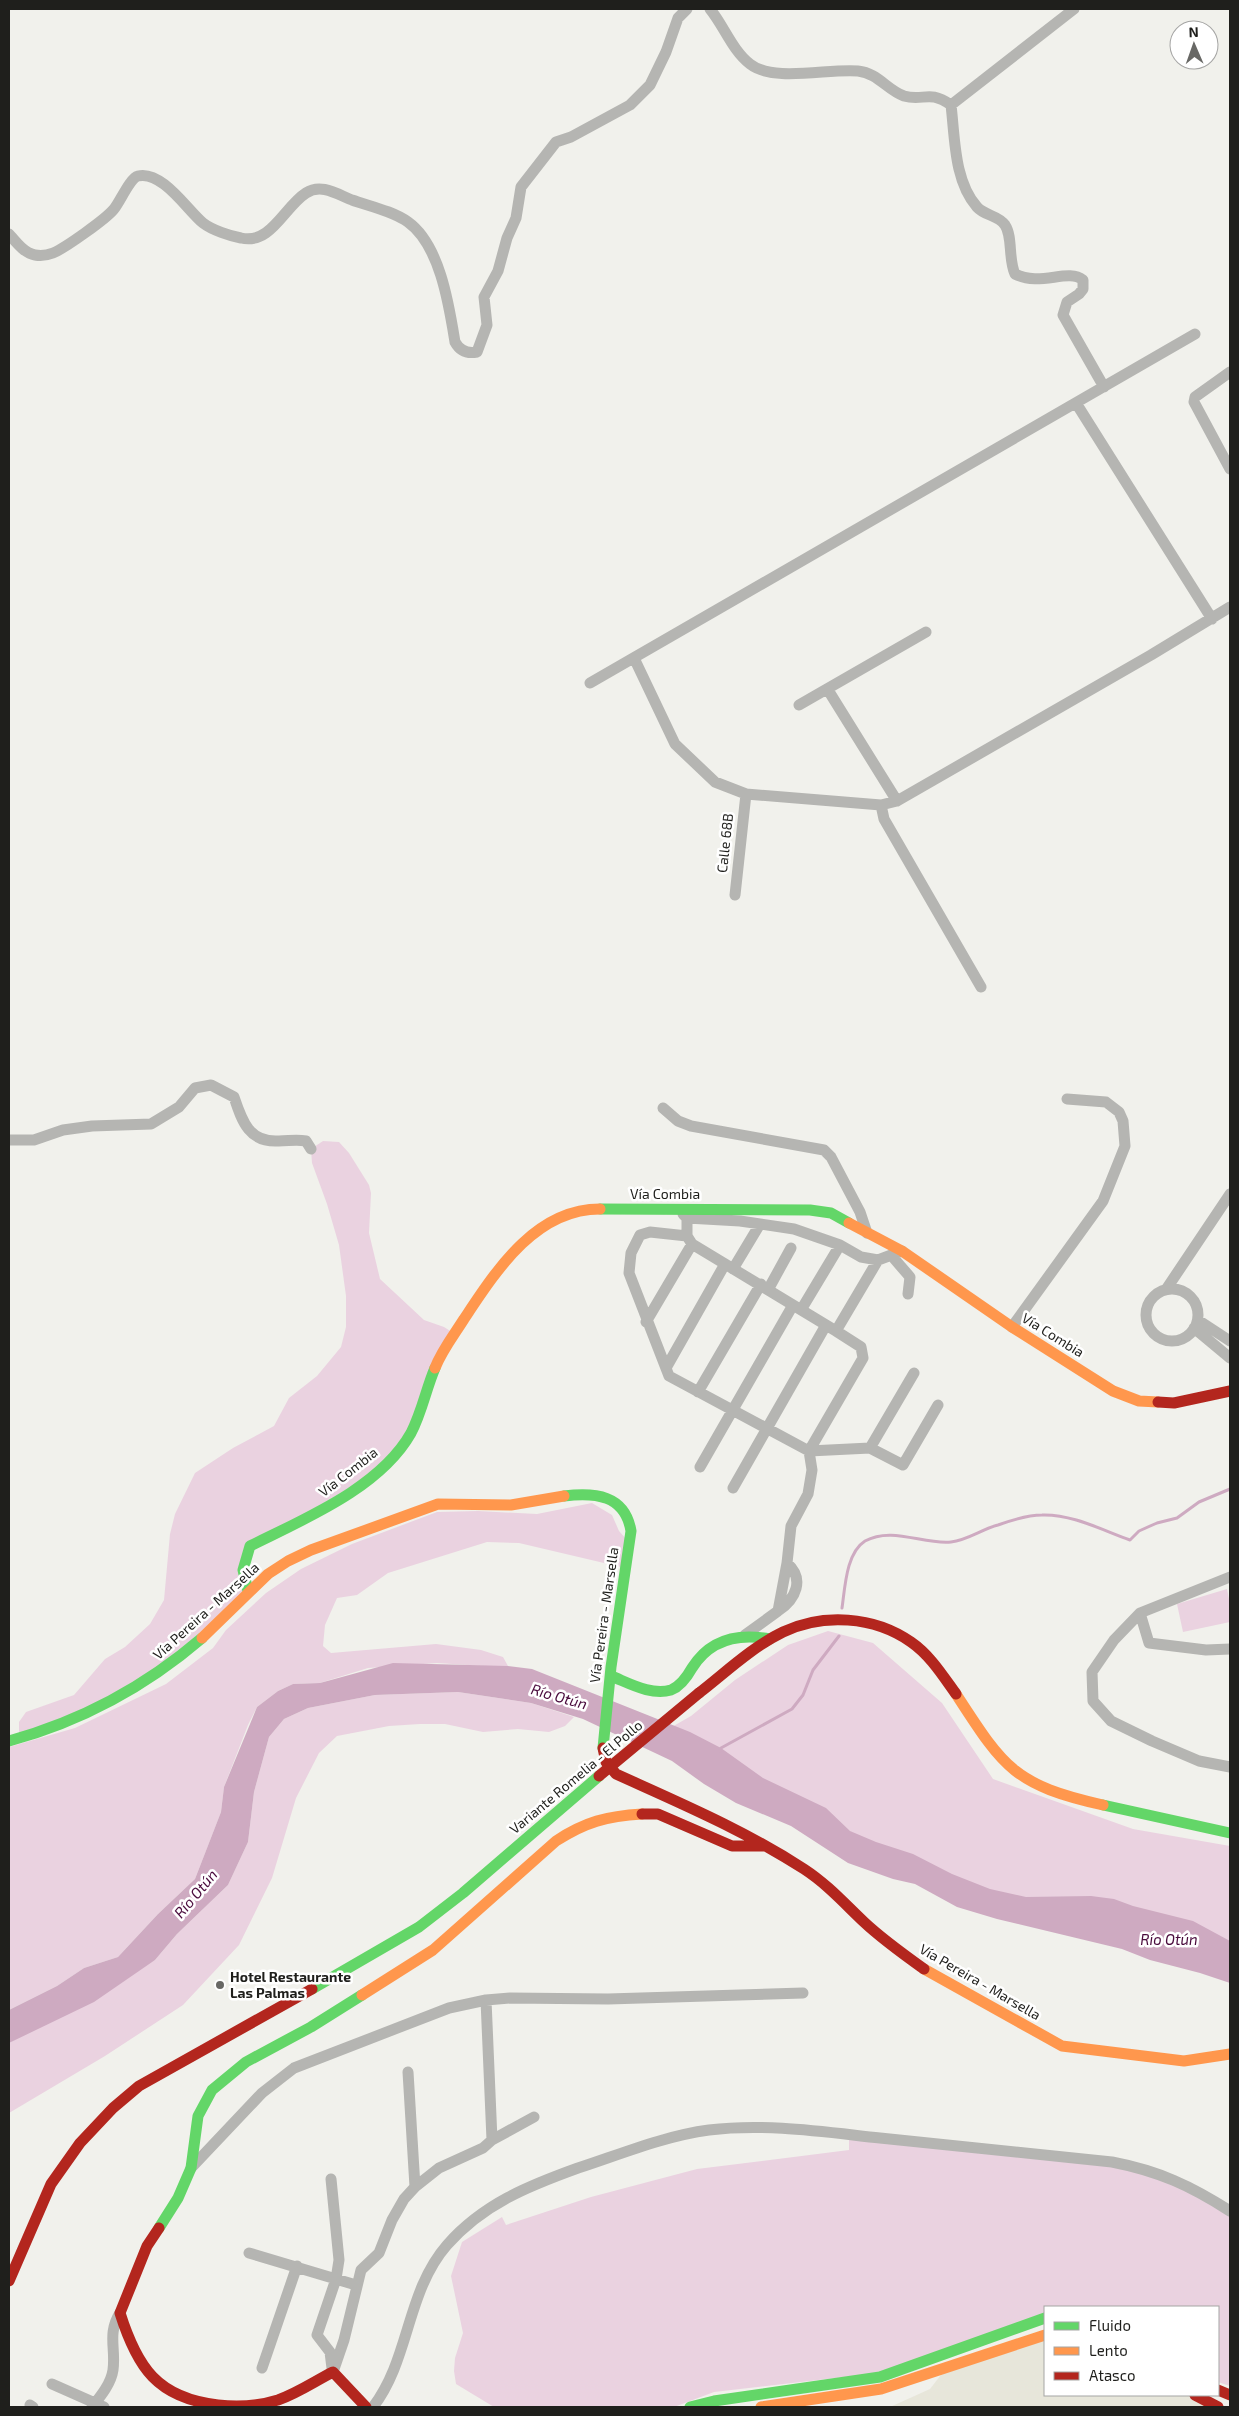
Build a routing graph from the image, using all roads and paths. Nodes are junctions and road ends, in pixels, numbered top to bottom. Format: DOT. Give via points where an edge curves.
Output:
graph roads {
  1 [pos="687,9"];
  2 [pos="710,9"];
  3 [pos="1074,9"];
  4 [pos="951,105"];
  5 [pos="9,234"];
  6 [pos="1195,334"];
  7 [pos="1230,372"];
  8 [pos="1104,387"];
  9 [pos="1076,403"];
  10 [pos="1230,469"];
  11 [pos="1230,607"];
  12 [pos="1212,619"];
  13 [pos="926,632"];
  14 [pos="634,658"];
  15 [pos="590,683"];
  16 [pos="828,690"];
  17 [pos="799,705"];
  18 [pos="746,794"];
  19 [pos="897,801"];
  20 [pos="881,805"];
  21 [pos="735,895"];
  22 [pos="981,987"];
  23 [pos="1067,1099"];
  24 [pos="663,1108"];
  25 [pos="9,1140"];
  26 [pos="311,1148"];
  27 [pos="1230,1194"];
  28 [pos="676,1208"];
  29 [pos="688,1218"];
  30 [pos="760,1224"];
  31 [pos="867,1232"];
  32 [pos="689,1240"];
  33 [pos="840,1245"];
  34 [pos="791,1248"];
  35 [pos="902,1251"];
  36 [pos="891,1255"];
  37 [pos="878,1260"];
  38 [pos="729,1266"];
  39 [pos="765,1286"];
  40 [pos="1166,1288"];
  41 [pos="908,1294"];
  42 [pos="797,1308"];
  43 [pos="646,1322"];
  44 [pos="1196,1324"];
  45 [pos="1012,1327"];
  46 [pos="831,1328"];
  47 [pos="1230,1341"];
  48 [pos="1230,1358"];
  49 [pos="666,1368"];
  50 [pos="914,1373"];
  51 [pos="1230,1391"];
  52 [pos="698,1392"];
  53 [pos="938,1405"];
  54 [pos="733,1410"];
  55 [pos="767,1429"];
  56 [pos="870,1448"];
  57 [pos="809,1451"];
  58 [pos="700,1467"];
  59 [pos="733,1488"];
  60 [pos="1230,1577"];
  61 [pos="248,1591"];
  62 [pos="1140,1613"];
  63 [pos="744,1635"];
  64 [pos="770,1639"];
  65 [pos="1230,1649"];
  66 [pos="610,1676"];
  67 [pos="9,1741"];
  68 [pos="1230,1767"];
  69 [pos="1230,1833"];
  70 [pos="765,1846"];
  71 [pos="803,1993"];
  72 [pos="486,2000"];
  73 [pos="1230,2054"];
  74 [pos="408,2072"];
  75 [pos="534,2117"];
  76 [pos="492,2140"];
  77 [pos="191,2168"];
  78 [pos="331,2179"];
  79 [pos="415,2187"];
  80 [pos="1230,2211"];
  81 [pos="249,2253"];
  82 [pos="297,2266"];
  83 [pos="336,2278"];
  84 [pos="9,2281"];
  85 [pos="356,2285"];
  86 [pos="120,2314"];
  87 [pos="1044,2318"];
  88 [pos="1044,2335"];
  89 [pos="262,2368"];
  90 [pos="333,2372"];
  91 [pos="52,2384"];
  92 [pos="1197,2396"];
  93 [pos="97,2406"];
  94 [pos="366,2407"];
  95 [pos="372,2407"];
  96 [pos="690,2407"];
  97 [pos="761,2407"];
  98 [pos="1218,2407"];
  1 -- 5 [label="street" via="678,18 650,85 630,106 556,142 521,186 516,218 498,271 484,297 487,324 477,352 461,350 455,342 433,252 422,234 406,221 322,188 306,193 267,233 248,239 203,223 181,198 146,176 132,179 114,210 54,253 28,253"];
  2 -- 4 [label="street" via="751,66 776,73 862,71 877,76 890,89 906,96 932,95"];
  3 -- 4 [label="street"];
  4 -- 8 [label="street" via="959,166 966,190 981,213 1005,225 1015,274 1038,280 1075,276 1083,280 1083,289 1067,302 1063,315"];
  6 -- 8 [label="street"];
  7 -- 10 [label="street" via="1195,397 1194,402"];
  8 -- 9 [label="street"];
  9 -- 12 [label="street"];
  9 -- 14 [label="street"];
  11 -- 12 [label="street"];
  12 -- 19 [label="street"];
  13 -- 16 [label="street"];
  14 -- 15 [label="street"];
  14 -- 18 [label="street" via="675,744 715,782"];
  16 -- 17 [label="street"];
  16 -- 19 [label="street"];
  18 -- 20 [label="street"];
  18 -- 21 [label="street, Calle 68B"];
  19 -- 20 [label="street"];
  20 -- 22 [label="street" via="884,818"];
  23 -- 45 [label="street" via="1106,1102 1119,1112 1125,1146 1103,1201"];
  24 -- 31 [label="street" via="678,1121 691,1126 824,1150 831,1157 860,1212"];
  25 -- 26 [label="street" via="34,1140 63,1130 92,1126 151,1124 179,1107 196,1088 211,1085 234,1097 243,1124 261,1140 297,1139 306,1141"];
  27 -- 40 [label="street"];
  28 -- 29 [label="street"];
  28 -- 31 [label="main road, Vía Combia" via="823,1211"];
  28 -- 61 [label="main road, Vía Combia" via="586,1209 567,1214 522,1242 495,1271 436,1365 411,1434 375,1473 329,1507 250,1546 243,1570"];
  29 -- 30 [label="street"];
  29 -- 32 [label="street"];
  30 -- 33 [label="street" via="794,1229"];
  30 -- 38 [label="street"];
  31 -- 35 [label="main road, Vía Combia"];
  32 -- 38 [label="street"];
  32 -- 43 [label="street"];
  32 -- 43 [label="street" via="650,1232 640,1235 631,1253 629,1273"];
  33 -- 37 [label="street" via="861,1257"];
  33 -- 42 [label="street"];
  34 -- 39 [label="street"];
  35 -- 36 [label="street"];
  35 -- 45 [label="main road, Vía Combia"];
  36 -- 37 [label="street"];
  36 -- 41 [label="street" via="910,1277"];
  37 -- 46 [label="street"];
  38 -- 39 [label="street"];
  38 -- 49 [label="street"];
  39 -- 42 [label="street"];
  39 -- 52 [label="street"];
  40 -- 44 [label="street" via="1178,1289 1192,1297 1196,1304"];
  40 -- 44 [label="street" via="1152,1296 1147,1305 1146,1322 1150,1330 1164,1340 1173,1341 1181,1339"];
  42 -- 46 [label="street"];
  42 -- 54 [label="street"];
  43 -- 49 [label="street"];
  44 -- 47 [label="street"];
  44 -- 48 [label="street"];
  45 -- 51 [label="main road, Vía Combia" via="1113,1391 1139,1401 1174,1403"];
  46 -- 55 [label="street"];
  46 -- 57 [label="street" via="861,1347 863,1358"];
  49 -- 52 [label="street" via="669,1376"];
  50 -- 56 [label="street"];
  52 -- 54 [label="street"];
  53 -- 56 [label="street" via="903,1465"];
  54 -- 55 [label="street"];
  54 -- 58 [label="street"];
  55 -- 57 [label="street"];
  55 -- 59 [label="street"];
  56 -- 57 [label="street"];
  57 -- 63 [label="street" via="812,1470 808,1494 791,1526 788,1563 778,1611"];
  60 -- 62 [label="street"];
  61 -- 66 [label="main road, Vía Pereira - Marsella" via="278,1566 428,1506 468,1503 511,1505 568,1494 601,1496 626,1513 631,1531"];
  61 -- 67 [label="main road, Vía Pereira - Marsella" via="186,1653 141,1685 47,1731"];
  62 -- 65 [label="street" via="1149,1643 1206,1650"];
  62 -- 68 [label="street" via="1114,1640 1092,1672 1092,1701 1111,1721 1152,1742 1199,1762"];
  63 -- 64 [label="main road"];
  63 -- 66 [label="main road" via="728,1639 702,1654 684,1681 674,1689 652,1690"];
  64 -- 69 [label="main road, Variante Romelia - El Pollo" via="797,1627 831,1621 867,1623 890,1630 928,1656 994,1750 1019,1775 1078,1800"];
  64 -- 84 [label="main road, Variante Romelia - El Pollo, bridge" via="698,1693 463,1893 418,1927 139,2086 117,2103 82,2138 51,2184"];
  66 -- 70 [label="main road, Vía Pereira - Marsella" via="604,1735 604,1756 609,1767 616,1774 735,1828"];
  70 -- 73 [label="main road, Vía Pereira - Marsella" via="834,1891 864,1922 930,1973 1062,2046 1184,2061"];
  70 -- 77 [label="main road" via="732,1846 658,1814 598,1820 574,1829 556,1841 433,1950 311,2028 246,2062 221,2081 212,2090 198,2116"];
  71 -- 72 [label="street"];
  72 -- 76 [label="street"];
  72 -- 77 [label="street" via="448,2008 294,2068 262,2093"];
  74 -- 79 [label="street"];
  75 -- 76 [label="street"];
  76 -- 79 [label="street" via="483,2148 439,2168"];
  77 -- 86 [label="main road" via="178,2198 148,2246"];
  78 -- 83 [label="street" via="339,2260"];
  79 -- 85 [label="street" via="397,2211 379,2253 361,2270"];
  80 -- 95 [label="street" via="1177,2180 1112,2162 802,2130 735,2128 695,2132 523,2188 477,2216 444,2247 425,2276 395,2369 384,2393"];
  81 -- 82 [label="street"];
  82 -- 83 [label="street"];
  82 -- 89 [label="street"];
  83 -- 85 [label="street"];
  83 -- 90 [label="street" via="317,2336 330,2352"];
  85 -- 90 [label="street"];
  86 -- 90 [label="main road" via="131,2348 147,2372 169,2391 195,2401 227,2405 278,2400"];
  86 -- 93 [label="street" via="112,2326 113,2370"];
  87 -- 96 [label="main road" via="880,2377"];
  88 -- 97 [label="main road" via="881,2389"];
  90 -- 94 [label="main road"];
  91 -- 93 [label="street"];
  92 -- 98 [label="main road"];
}
